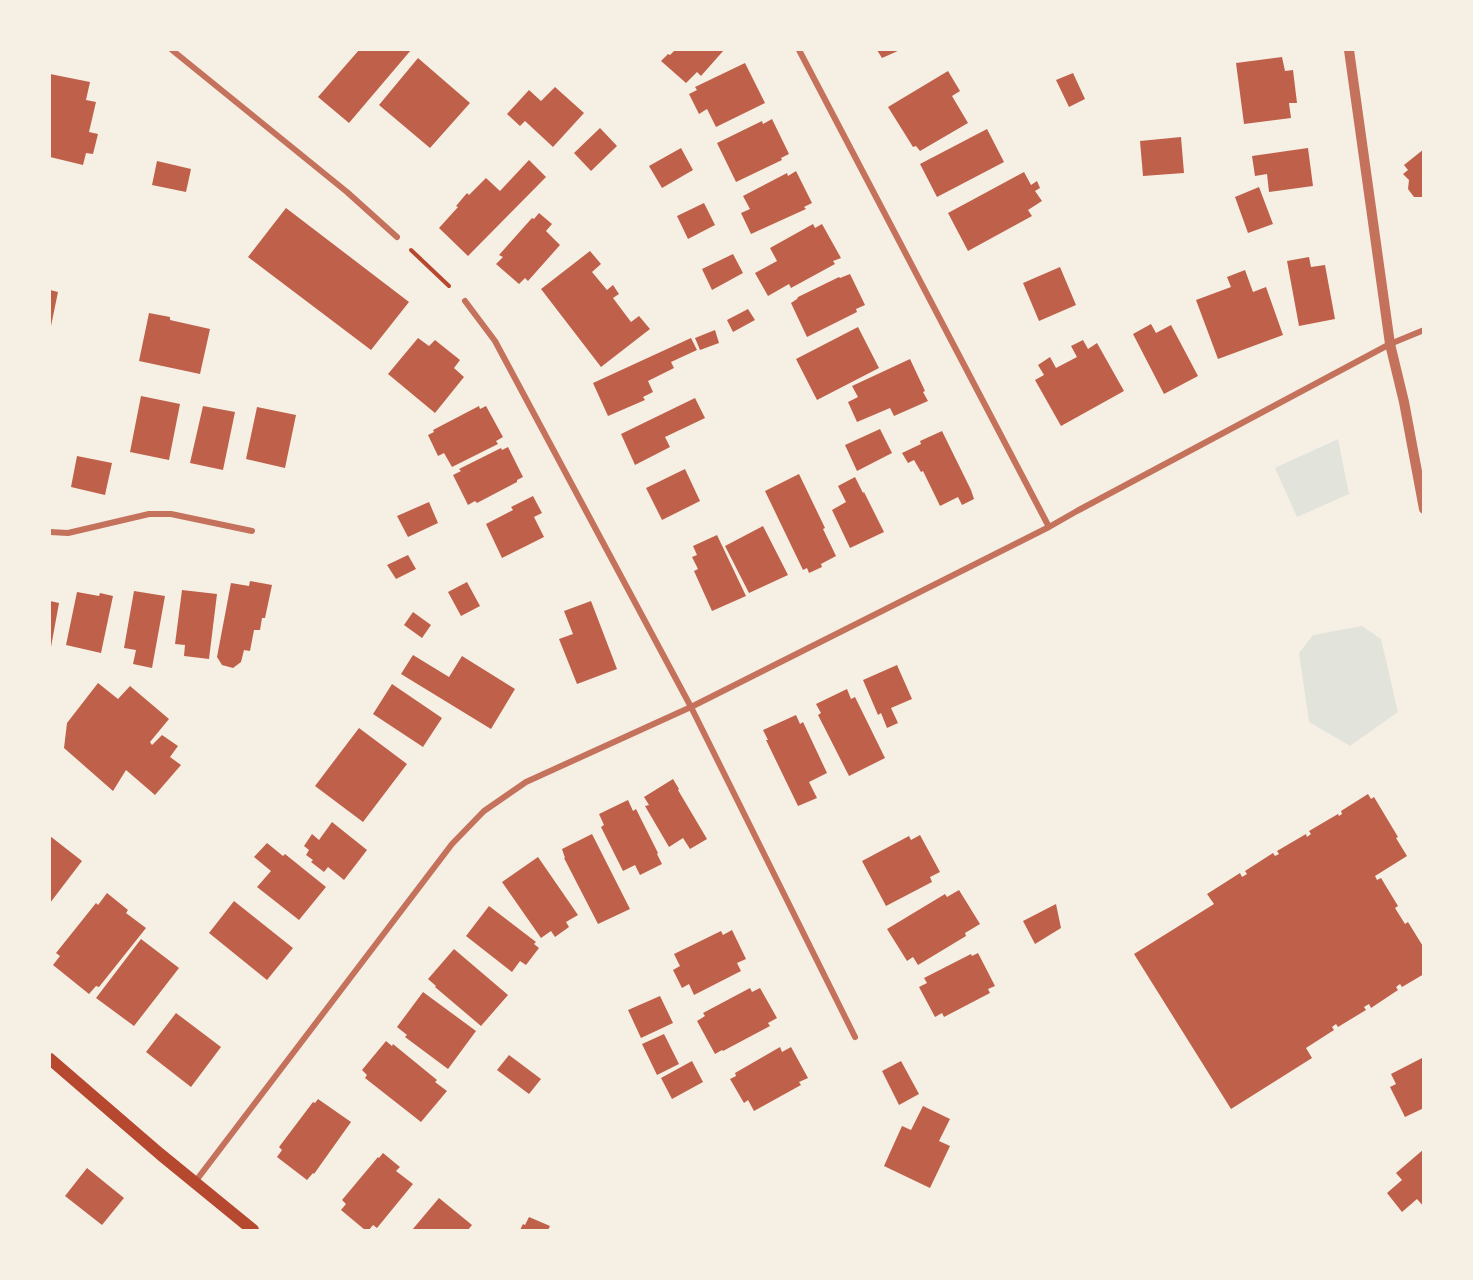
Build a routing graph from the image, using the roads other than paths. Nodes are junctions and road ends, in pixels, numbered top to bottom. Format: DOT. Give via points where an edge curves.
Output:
graph roads {
  1 [pos="172,50"];
  2 [pos="799,50"];
  3 [pos="1349,50"];
  4 [pos="397,237"];
  5 [pos="465,301"];
  6 [pos="1424,330"];
  7 [pos="1390,344"];
  8 [pos="1424,509"];
  9 [pos="1049,527"];
  10 [pos="252,531"];
  11 [pos="50,532"];
  12 [pos="691,707"];
  13 [pos="855,1037"];
  14 [pos="50,1059"];
  15 [pos="195,1183"];
  16 [pos="253,1230"];
  1 -- 4 [label="street"];
  2 -- 9 [label="street"];
  3 -- 7 [label="street"];
  5 -- 12 [label="street" via="495,341"];
  6 -- 7 [label="street"];
  7 -- 8 [label="street"];
  7 -- 9 [label="street"];
  9 -- 12 [label="street"];
  10 -- 11 [label="street" via="171,514 149,514 68,533"];
  12 -- 13 [label="street"];
  12 -- 15 [label="street" via="526,782 484,811 452,844"];
  14 -- 15 [label="main road"];
  15 -- 16 [label="main road"];
}
